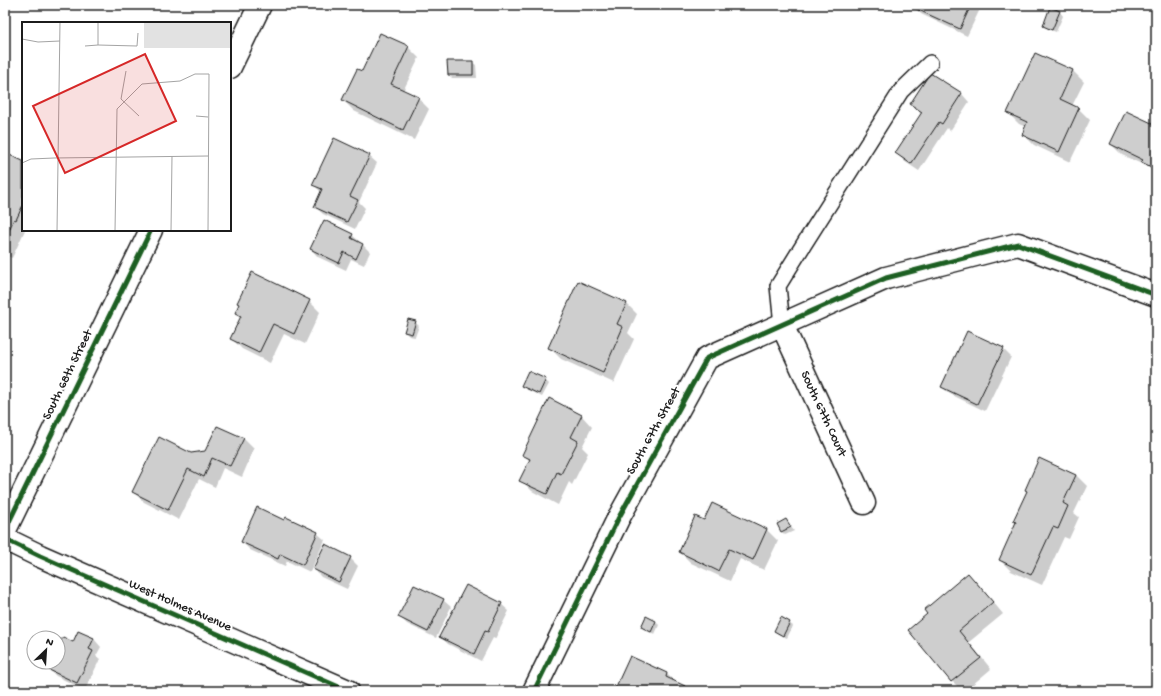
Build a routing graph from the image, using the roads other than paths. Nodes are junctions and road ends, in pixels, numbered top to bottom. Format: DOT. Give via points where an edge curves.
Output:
graph roads {
  1 [pos="260,5"];
  2 [pos="930,63"];
  3 [pos="231,65"];
  4 [pos="151,231"];
  5 [pos="1156,295"];
  6 [pos="782,325"];
  7 [pos="864,503"];
  8 [pos="5,530"];
  9 [pos="5,540"];
  10 [pos="348,691"];
  11 [pos="534,691"];
  1 -- 3 [label="street"];
  2 -- 6 [label="lane" via="900,91 778,286"];
  4 -- 8 [label="street, South 68th Street"];
  5 -- 6 [label="street, South 67th Street" via="1018,244 886,278"];
  6 -- 7 [label="street, South 67th Court"];
  6 -- 11 [label="street, South 67th Street" via="707,358 618,519"];
  9 -- 10 [label="street, West Holmes Avenue"];
}
